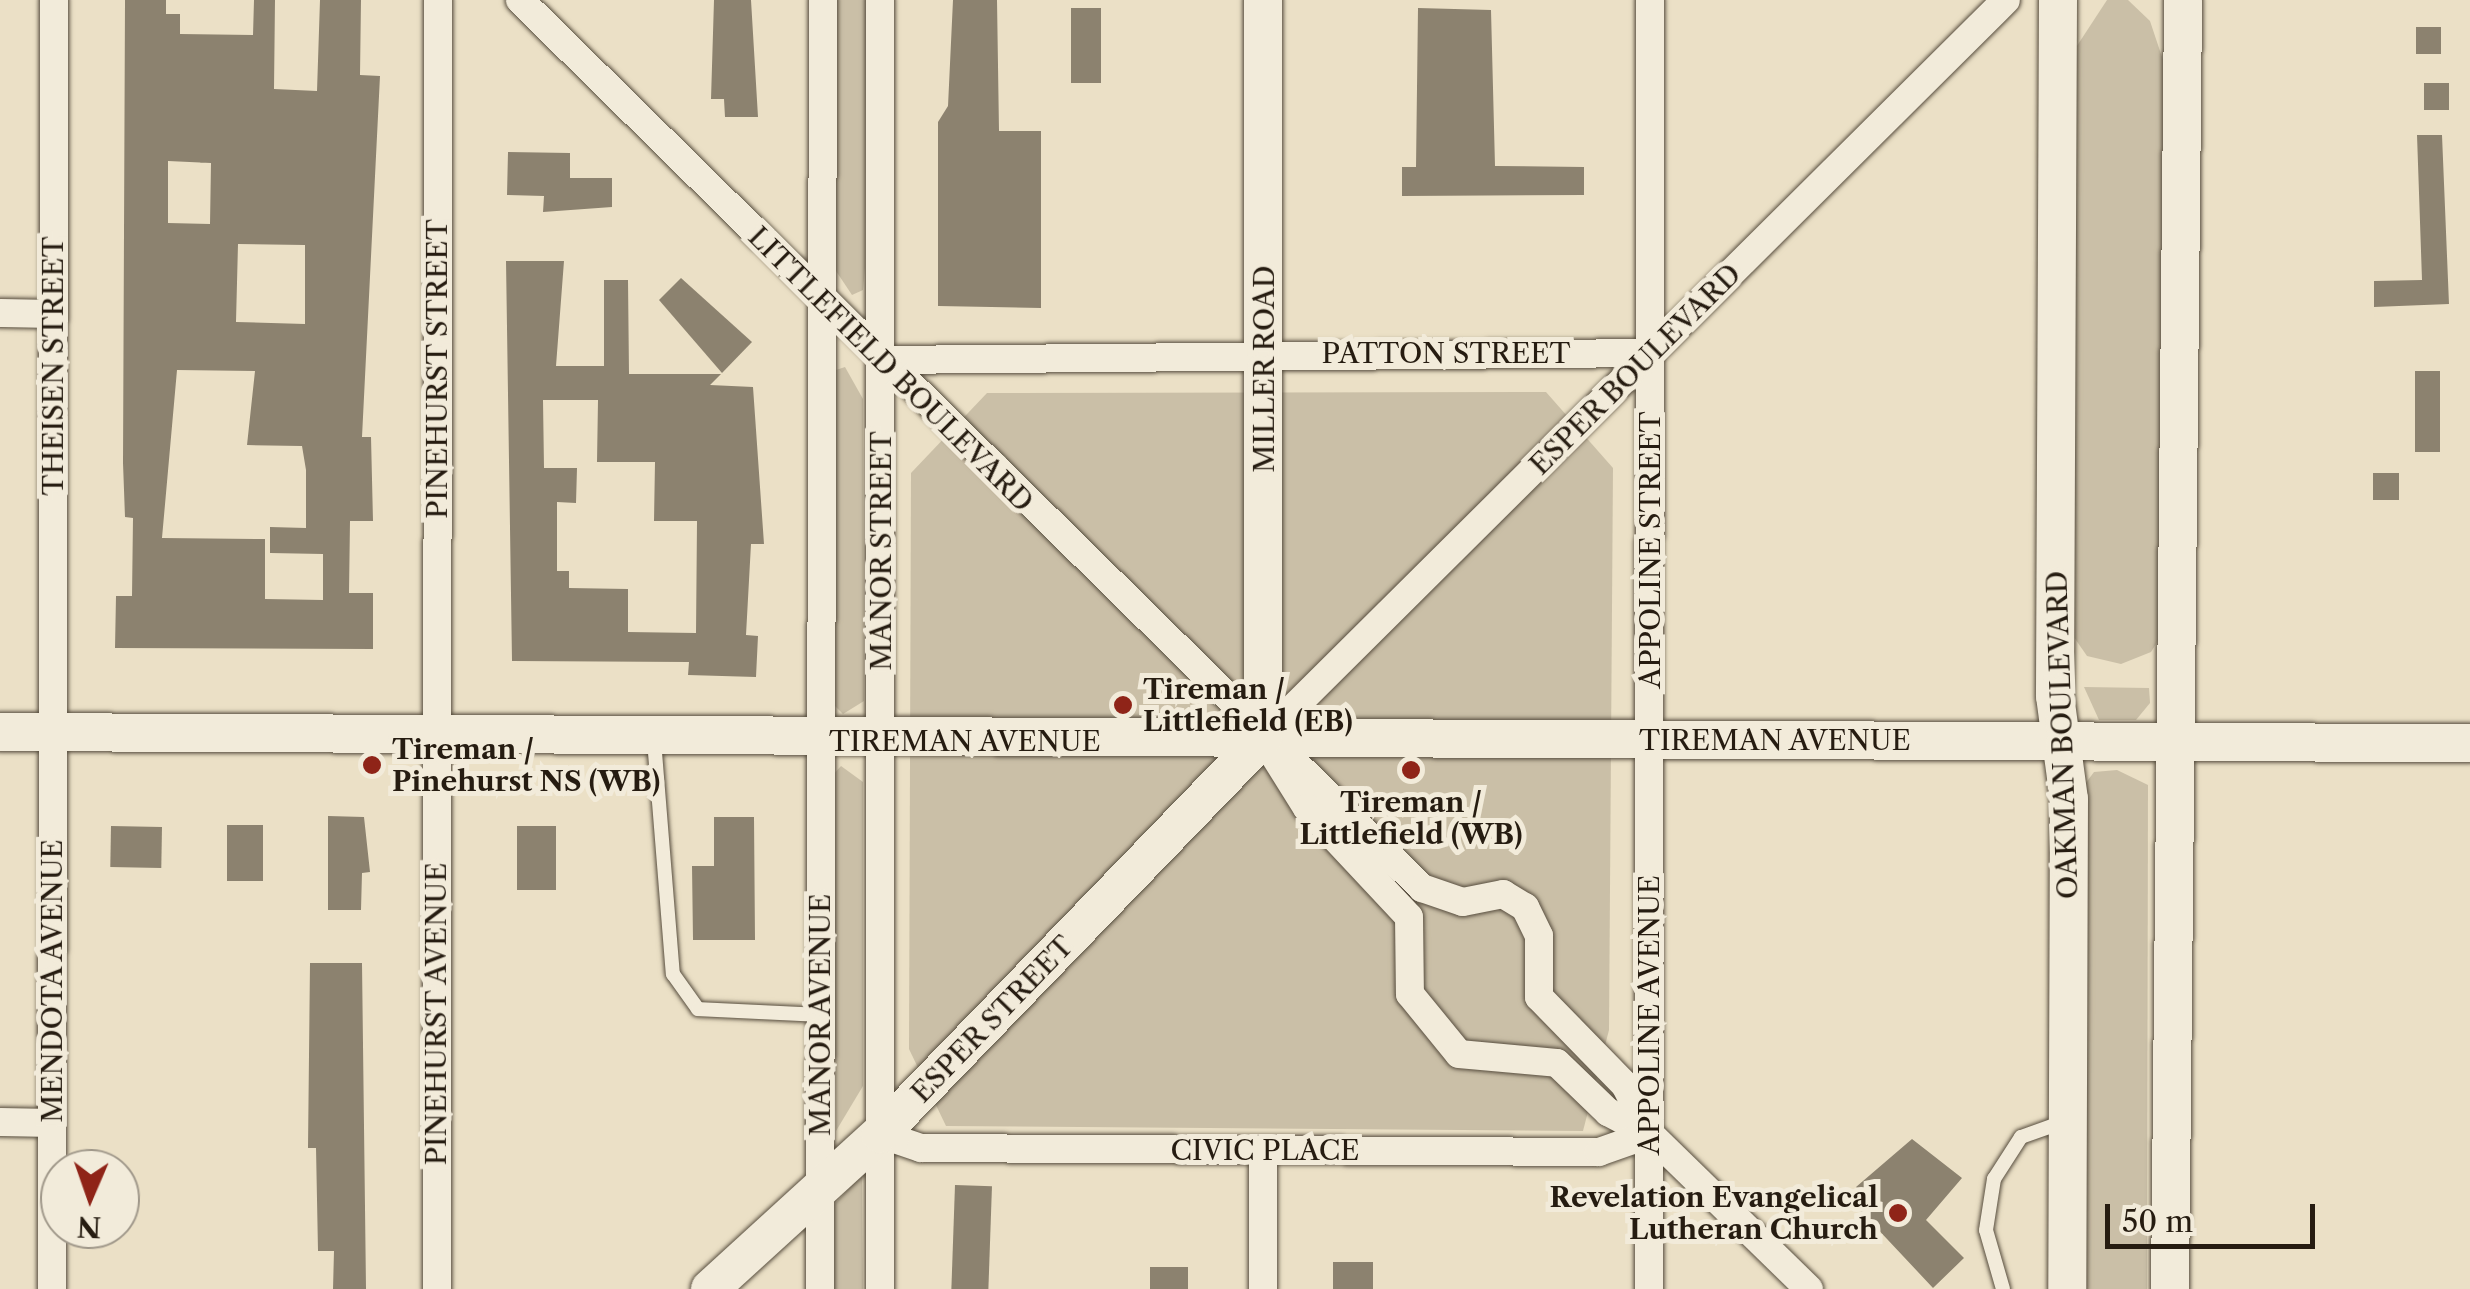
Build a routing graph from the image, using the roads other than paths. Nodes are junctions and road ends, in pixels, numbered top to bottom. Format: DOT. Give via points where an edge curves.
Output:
graph roads {
  1 [pos="54,0"];
  2 [pos="438,0"];
  3 [pos="520,0"];
  4 [pos="822,0"];
  5 [pos="880,0"];
  6 [pos="1263,0"];
  7 [pos="1650,0"];
  8 [pos="2006,0"];
  9 [pos="2058,0"];
  10 [pos="2182,0"];
  11 [pos="821,300"];
  12 [pos="0,313"];
  13 [pos="54,314"];
  14 [pos="1264,353"];
  15 [pos="1651,354"];
  16 [pos="882,360"];
  17 [pos="0,732"];
  18 [pos="53,732"];
  19 [pos="436,738"];
  20 [pos="1263,738"];
  21 [pos="654,740"];
  22 [pos="1649,740"];
  23 [pos="2060,740"];
  24 [pos="820,741"];
  25 [pos="2170,741"];
  26 [pos="880,742"];
  27 [pos="2470,744"];
  28 [pos="820,1015"];
  29 [pos="2067,1121"];
  30 [pos="0,1122"];
  31 [pos="52,1123"];
  32 [pos="880,1134"];
  33 [pos="1650,1134"];
  34 [pos="1263,1150"];
  35 [pos="820,1181"];
  36 [pos="52,1289"];
  37 [pos="437,1289"];
  38 [pos="710,1289"];
  39 [pos="820,1289"];
  40 [pos="880,1289"];
  41 [pos="1263,1289"];
  42 [pos="1649,1289"];
  43 [pos="1809,1289"];
  44 [pos="2003,1289"];
  45 [pos="2067,1289"];
  46 [pos="2170,1289"];
  1 -- 13 [label="street, THEISEN STREET"];
  2 -- 19 [label="street, PINEHURST STREET"];
  3 -- 11 [label="street, LITTLEFIELD BOULEVARD"];
  4 -- 11 [label="street"];
  5 -- 16 [label="street, MANOR STREET"];
  6 -- 14 [label="street, MILLER ROAD"];
  7 -- 15 [label="street, APPOLINE STREET"];
  8 -- 15 [label="street, ESPER BOULEVARD"];
  9 -- 23 [label="street, OAKMAN BOULEVARD"];
  10 -- 25 [label="street"];
  11 -- 16 [label="street, LITTLEFIELD BOULEVARD"];
  11 -- 24 [label="street"];
  12 -- 13 [label="street"];
  13 -- 18 [label="street, THEISEN STREET"];
  14 -- 15 [label="street, PATTON STREET"];
  14 -- 16 [label="street, PATTON STREET"];
  14 -- 20 [label="street, MILLER ROAD"];
  15 -- 20 [label="street, ESPER BOULEVARD"];
  15 -- 22 [label="street, APPOLINE STREET"];
  16 -- 20 [label="street, LITTLEFIELD BOULEVARD"];
  16 -- 26 [label="street, MANOR STREET"];
  17 -- 18 [label="street, TIREMAN AVENUE"];
  18 -- 19 [label="street, TIREMAN AVENUE"];
  18 -- 31 [label="street, MENDOTA AVENUE"];
  19 -- 21 [label="street, TIREMAN AVENUE"];
  19 -- 37 [label="street, PINEHURST AVENUE"];
  20 -- 22 [label="street, TIREMAN AVENUE"];
  20 -- 26 [label="street, TIREMAN AVENUE"];
  20 -- 32 [label="street, ESPER STREET"];
  20 -- 33 [label="street" via="1327,787 1431,895 1463,902 1503,894 1525,907 1539,936 1539,997 1625,1085"];
  20 -- 33 [label="street" via="1307,808 1408,917 1410,994 1459,1054 1482,1063 1544,1056"];
  21 -- 24 [label="street, TIREMAN AVENUE"];
  21 -- 28 [label="lane" via="673,974 698,1009"];
  22 -- 23 [label="street, TIREMAN AVENUE"];
  22 -- 33 [label="street, APPOLINE AVENUE"];
  23 -- 25 [label="street, TIREMAN AVENUE"];
  23 -- 29 [label="street, OAKMAN BOULEVARD" via="2069,799"];
  24 -- 26 [label="street, TIREMAN AVENUE"];
  24 -- 28 [label="street, MANOR AVENUE"];
  25 -- 27 [label="street, TIREMAN AVENUE"];
  25 -- 46 [label="street"];
  26 -- 32 [label="street"];
  28 -- 35 [label="street, MANOR AVENUE"];
  29 -- 44 [label="lane" via="2021,1138 1994,1179 1986,1230"];
  29 -- 45 [label="street, OAKMAN BOULEVARD"];
  30 -- 31 [label="street"];
  31 -- 36 [label="street, MENDOTA AVENUE"];
  32 -- 34 [label="street, CIVIC PLACE" via="921,1148"];
  32 -- 35 [label="street, ESPER STREET"];
  32 -- 40 [label="street"];
  33 -- 34 [label="street, CIVIC PLACE" via="1599,1152"];
  33 -- 42 [label="street, APPOLINE AVENUE"];
  33 -- 43 [label="street"];
  34 -- 41 [label="street"];
  35 -- 38 [label="street, ESPER STREET"];
  35 -- 39 [label="street, MANOR AVENUE"];
}
